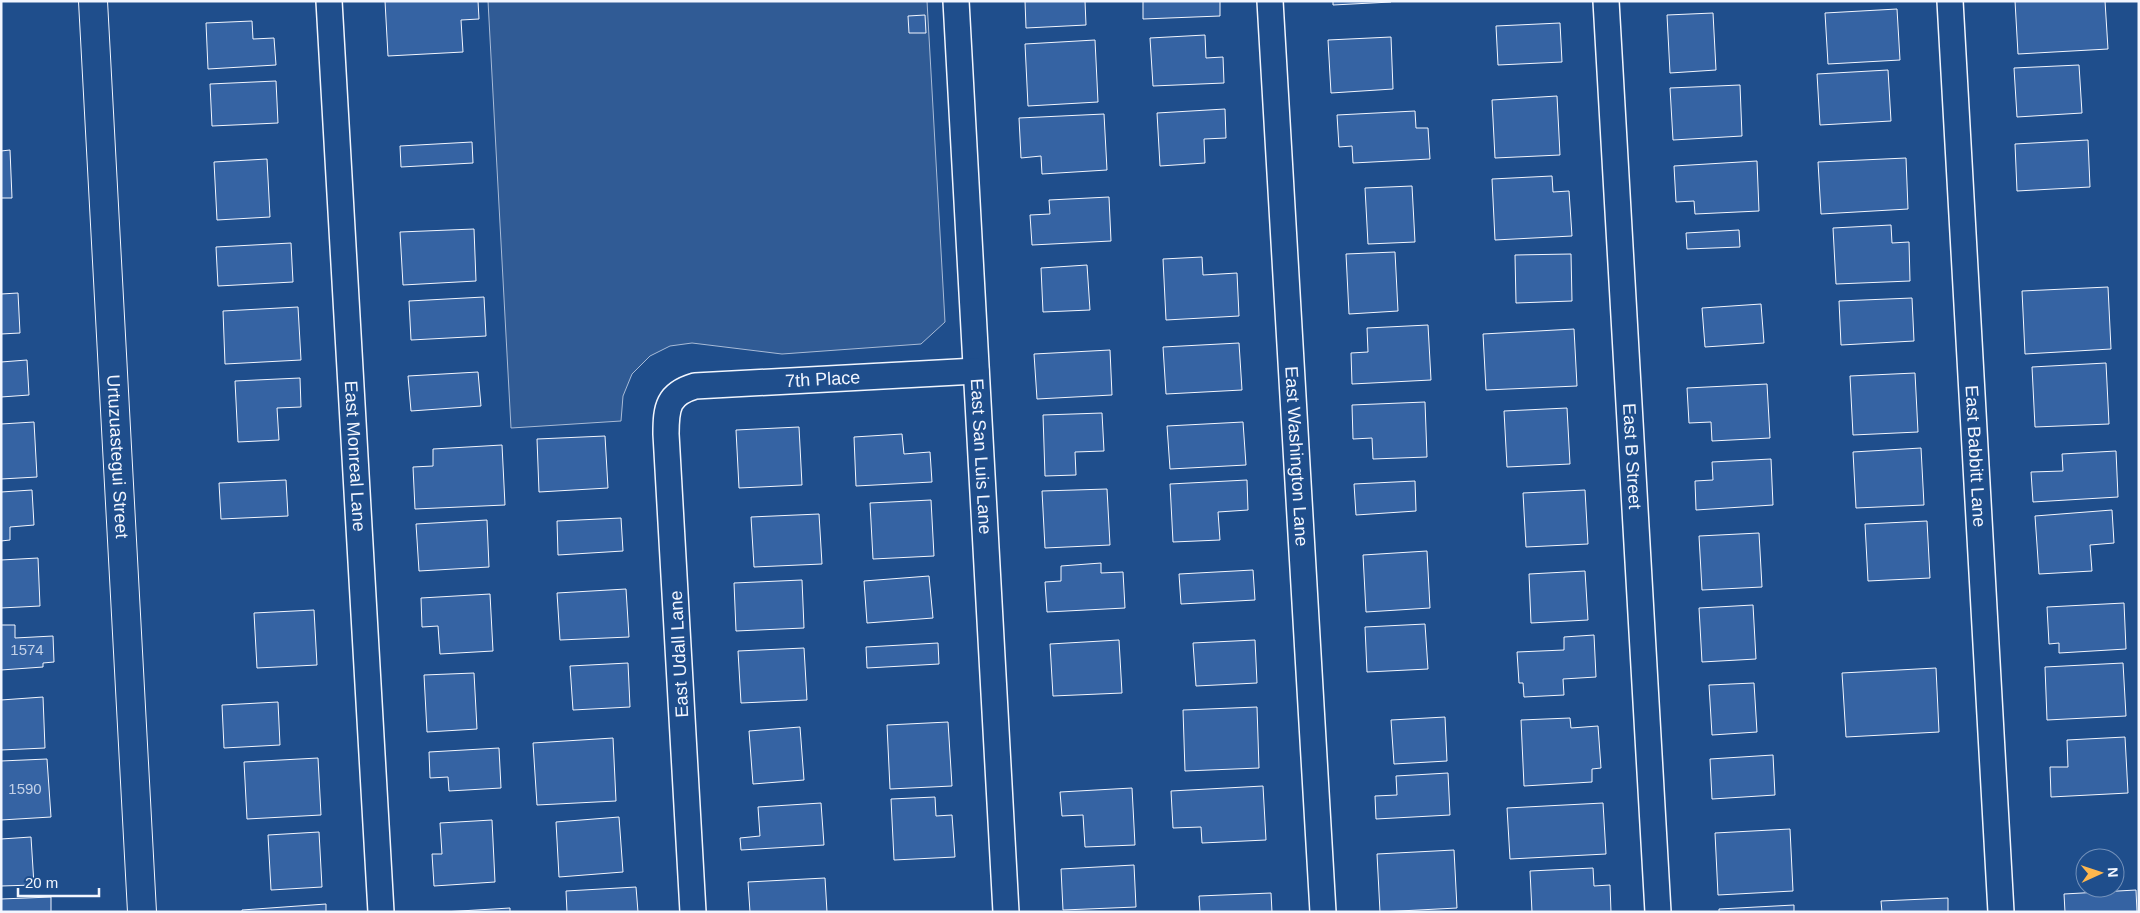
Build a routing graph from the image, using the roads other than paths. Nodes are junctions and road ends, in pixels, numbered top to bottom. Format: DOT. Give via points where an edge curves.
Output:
graph roads {
  1 [pos="93,1"];
  2 [pos="329,1"];
  3 [pos="956,1"];
  4 [pos="1270,1"];
  5 [pos="1606,1"];
  6 [pos="1950,1"];
  7 [pos="976,371"];
  8 [pos="672,397"];
  9 [pos="142,912"];
  10 [pos="381,912"];
  11 [pos="694,912"];
  12 [pos="1006,912"];
  13 [pos="1322,912"];
  14 [pos="1658,912"];
  15 [pos="2001,912"];
  1 -- 9 [label="main road, Urtuzuastegui Street"];
  2 -- 10 [label="street, East Monreal Lane"];
  3 -- 7 [label="street, East San Luis Lane"];
  4 -- 13 [label="street, East Washington Lane"];
  5 -- 14 [label="street, East B Street"];
  6 -- 15 [label="street, East Babbitt Lane"];
  7 -- 8 [label="street, 7th Place" via="696,386"];
  7 -- 12 [label="street, East San Luis Lane"];
  8 -- 11 [label="street, East Udall Lane" via="666,416 666,434"];
}
